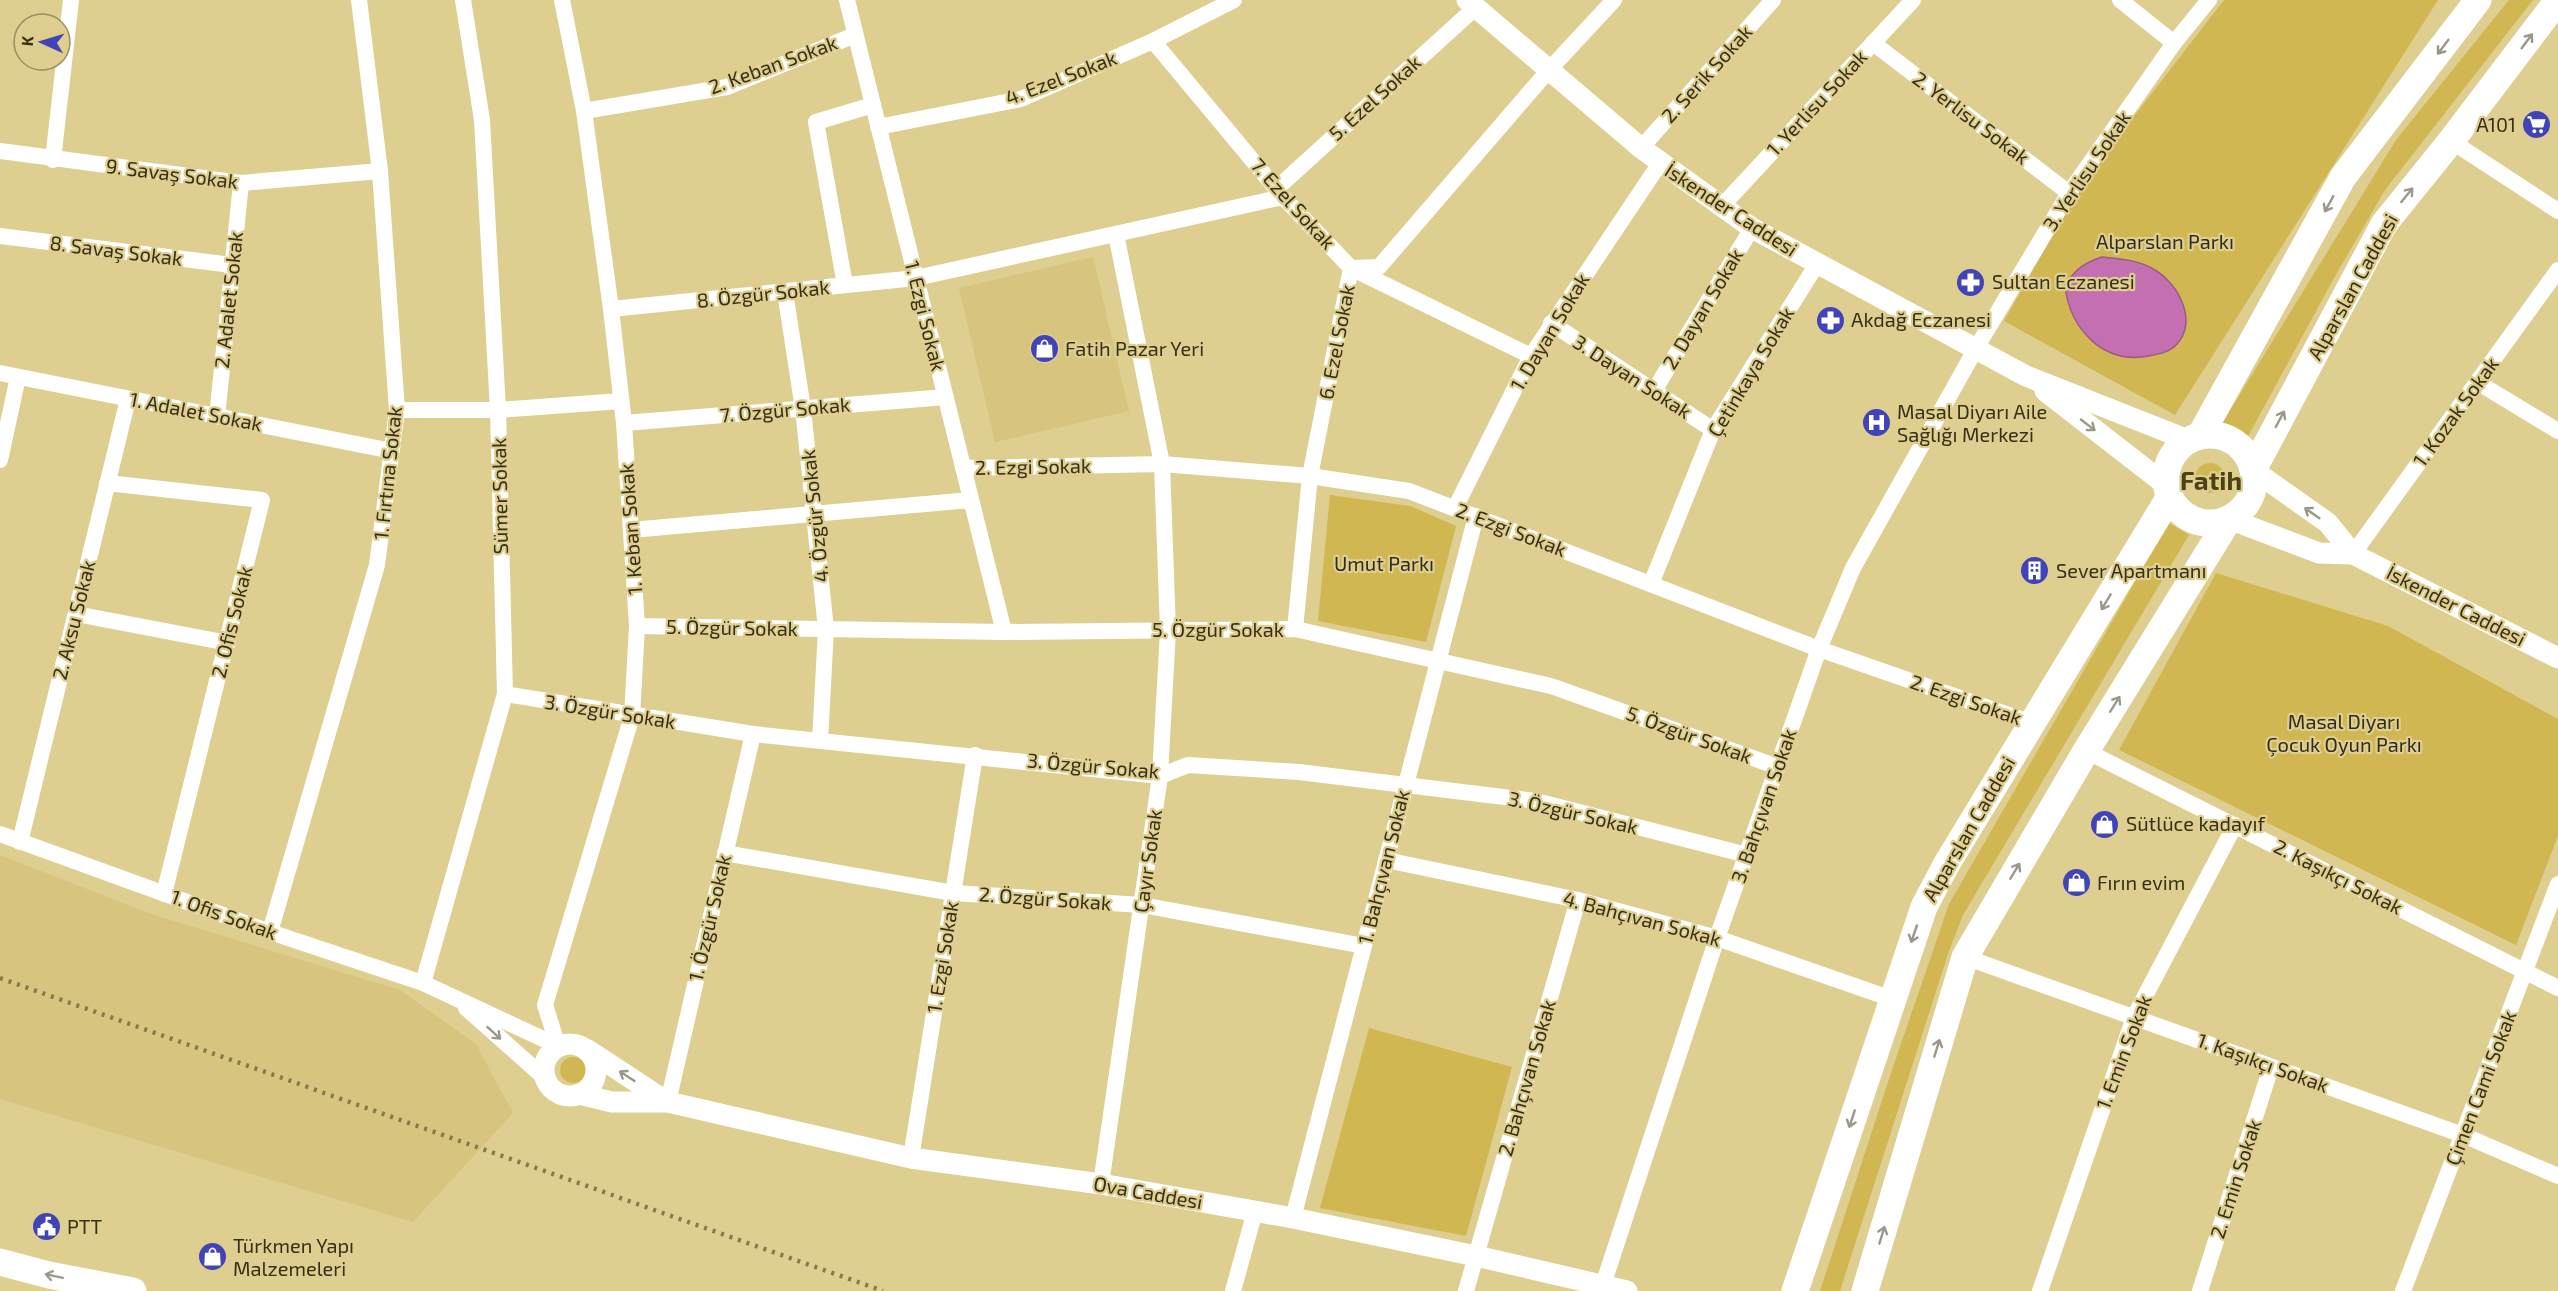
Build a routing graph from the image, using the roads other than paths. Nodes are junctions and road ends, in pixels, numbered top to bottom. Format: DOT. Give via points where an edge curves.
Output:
graph roads {
  1 [pos="71,0"];
  2 [pos="359,0"];
  3 [pos="463,0"];
  4 [pos="562,0"];
  5 [pos="846,0"];
  6 [pos="1234,0"];
  7 [pos="1614,0"];
  8 [pos="1773,0"];
  9 [pos="1913,0"];
  10 [pos="2120,0"];
  11 [pos="2209,0"];
  12 [pos="2478,0"];
  13 [pos="2558,0"];
  14 [pos="1471,4"];
  15 [pos="855,35"];
  16 [pos="1153,41"];
  17 [pos="1873,43"];
  18 [pos="2174,43"];
  19 [pos="1548,71"];
  20 [pos="873,105"];
  21 [pos="584,111"];
  22 [pos="878,127"];
  23 [pos="2451,141"];
  24 [pos="1641,148"];
  25 [pos="0,151"];
  26 [pos="52,160"];
  27 [pos="1660,163"];
  28 [pos="380,171"];
  29 [pos="241,183"];
  30 [pos="1280,193"];
  31 [pos="2069,193"];
  32 [pos="1721,207"];
  33 [pos="2558,212"];
  34 [pos="1752,228"];
  35 [pos="1116,234"];
  36 [pos="0,236"];
  37 [pos="1816,264"];
  38 [pos="232,265"];
  39 [pos="1351,268"];
  40 [pos="2558,270"];
  41 [pos="916,278"];
  42 [pos="845,285"];
  43 [pos="786,292"];
  44 [pos="611,309"];
  45 [pos="1551,324"];
  46 [pos="1976,350"];
  47 [pos="1531,356"];
  48 [pos="0,373"];
  49 [pos="2026,376"];
  50 [pos="18,377"];
  51 [pos="2477,382"];
  52 [pos="1654,391"];
  53 [pos="946,397"];
  54 [pos="128,399"];
  55 [pos="621,400"];
  56 [pos="804,409"];
  57 [pos="397,410"];
  58 [pos="498,410"];
  59 [pos="217,417"];
  60 [pos="624,423"];
  61 [pos="1713,430"];
  62 [pos="2558,431"];
  63 [pos="2194,438"];
  64 [pos="392,451"];
  65 [pos="0,459"];
  66 [pos="1162,464"];
  67 [pos="963,468"];
  68 [pos="2253,470"];
  69 [pos="1310,476"];
  70 [pos="107,483"];
  71 [pos="2168,492"];
  72 [pos="971,500"];
  73 [pos="1455,508"];
  74 [pos="815,514"];
  75 [pos="1476,516"];
  76 [pos="2229,519"];
  77 [pos="632,530"];
  78 [pos="2353,554"];
  79 [pos="1651,584"];
  80 [pos="76,614"];
  81 [pos="637,626"];
  82 [pos="826,629"];
  83 [pos="1295,629"];
  84 [pos="1168,630"];
  85 [pos="1004,632"];
  86 [pos="228,643"];
  87 [pos="1819,649"];
  88 [pos="2558,658"];
  89 [pos="1438,659"];
  90 [pos="505,694"];
  91 [pos="632,716"];
  92 [pos="2032,723"];
  93 [pos="753,734"];
  94 [pos="820,741"];
  95 [pos="2086,751"];
  96 [pos="975,755"];
  97 [pos="1778,767"];
  98 [pos="1160,776"];
  99 [pos="1406,784"];
  100 [pos="2235,825"];
  101 [pos="0,834"];
  102 [pos="21,842"];
  103 [pos="726,853"];
  104 [pos="1747,855"];
  105 [pos="1386,860"];
  106 [pos="2558,884"];
  107 [pos="953,893"];
  108 [pos="164,894"];
  109 [pos="1578,900"];
  110 [pos="1142,905"];
  111 [pos="270,932"];
  112 [pos="1717,938"];
  113 [pos="1364,946"];
  114 [pos="1965,957"];
  115 [pos="2525,971"];
  116 [pos="423,982"];
  117 [pos="2558,988"];
  118 [pos="450,994"];
  119 [pos="1892,999"];
  120 [pos="2134,1017"];
  121 [pos="558,1046"];
  122 [pos="586,1049"];
  123 [pos="2271,1067"];
  124 [pos="546,1079"];
  125 [pos="579,1094"];
  126 [pos="668,1102"];
  127 [pos="2463,1135"];
  128 [pos="910,1158"];
  129 [pos="2558,1176"];
  130 [pos="1101,1184"];
  131 [pos="1255,1211"];
  132 [pos="1293,1218"];
  133 [pos="1476,1256"];
  134 [pos="0,1262"];
  135 [pos="1603,1285"];
  136 [pos="133,1291"];
  137 [pos="1233,1291"];
  138 [pos="1467,1291"];
  139 [pos="1627,1291"];
  140 [pos="1794,1291"];
  141 [pos="1865,1291"];
  142 [pos="2040,1291"];
  143 [pos="2200,1291"];
  144 [pos="2403,1291"];
  1 -- 26 [label="street"];
  2 -- 28 [label="street, 1. Fırtına Sokak"];
  3 -- 58 [label="street, Sümer Sokak" via="482,120"];
  4 -- 21 [label="street, 1. Keban Sokak"];
  5 -- 15 [label="street, 1. Ezgi Sokak"];
  6 -- 16 [label="street, 4. Ezel Sokak"];
  7 -- 19 [label="street, 6. Ezel Sokak"];
  8 -- 24 [label="street, 2. Serik Sokak"];
  9 -- 17 [label="street, 1. Yerlisu Sokak"];
  10 -- 18 [label="street"];
  11 -- 18 [label="street, 3. Yerlisu Sokak"];
  12 -- 63 [label="main road, Alparslan Caddesi, one-way" via="2343,177"];
  23 -- 13 [label="main road, Alparslan Caddesi, one-way"];
  14 -- 19 [label="street, İskender Caddesi"];
  14 -- 30 [label="street, 5. Ezel Sokak"];
  15 -- 20 [label="street, 1. Ezgi Sokak"];
  15 -- 21 [label="street, 2. Keban Sokak" via="727,87"];
  16 -- 22 [label="street, 4. Ezel Sokak" via="1021,99"];
  16 -- 30 [label="street, 7. Ezel Sokak"];
  17 -- 31 [label="street, 2. Yerlisu Sokak"];
  17 -- 32 [label="street, 1. Yerlisu Sokak"];
  18 -- 31 [label="street, 3. Yerlisu Sokak"];
  19 -- 24 [label="street, İskender Caddesi"];
  19 -- 39 [label="street, 6. Ezel Sokak" via="1379,267"];
  20 -- 22 [label="street, 1. Ezgi Sokak"];
  20 -- 42 [label="street" via="816,122"];
  21 -- 44 [label="street, 1. Keban Sokak"];
  22 -- 41 [label="street, 1. Ezgi Sokak"];
  23 -- 33 [label="street"];
  68 -- 23 [label="main road, Alparslan Caddesi, one-way" via="2384,224"];
  24 -- 27 [label="street, İskender Caddesi"];
  25 -- 26 [label="street, 9. Savaş Sokak"];
  26 -- 29 [label="street, 9. Savaş Sokak"];
  27 -- 32 [label="street, İskender Caddesi"];
  27 -- 45 [label="street, 1. Dayan Sokak"];
  28 -- 29 [label="street, 9. Savaş Sokak"];
  28 -- 57 [label="street, 1. Fırtına Sokak"];
  29 -- 38 [label="street, 2. Adalet Sokak"];
  30 -- 35 [label="street, 8. Özgür Sokak"];
  30 -- 39 [label="street, 7. Ezel Sokak"];
  31 -- 46 [label="street, 3. Yerlisu Sokak"];
  32 -- 34 [label="street, İskender Caddesi"];
  34 -- 37 [label="street, İskender Caddesi"];
  34 -- 52 [label="street, 2. Dayan Sokak"];
  35 -- 41 [label="street, 8. Özgür Sokak"];
  35 -- 66 [label="street, Çayır Sokak"];
  36 -- 38 [label="street, 8. Savaş Sokak"];
  37 -- 46 [label="street, İskender Caddesi"];
  37 -- 61 [label="street, Çetinkaya Sokak"];
  38 -- 59 [label="street, 2. Adalet Sokak"];
  39 -- 47 [label="street, 7. Ezel Sokak"];
  39 -- 69 [label="street, 6. Ezel Sokak"];
  40 -- 51 [label="street, 1. Kozak Sokak"];
  41 -- 42 [label="street, 8. Özgür Sokak"];
  41 -- 53 [label="street, 1. Ezgi Sokak"];
  42 -- 43 [label="street, 8. Özgür Sokak"];
  43 -- 44 [label="street, 8. Özgür Sokak"];
  43 -- 56 [label="street, 4. Özgür Sokak"];
  44 -- 55 [label="street, 1. Keban Sokak"];
  45 -- 47 [label="street, 1. Dayan Sokak"];
  45 -- 52 [label="street, 3. Dayan Sokak"];
  46 -- 49 [label="street, İskender Caddesi"];
  46 -- 87 [label="street, 3. Bahçıvan Sokak" via="1853,568"];
  47 -- 73 [label="street, 1. Dayan Sokak"];
  48 -- 50 [label="street, 1. Adalet Sokak"];
  49 -- 63 [label="street"];
  49 -- 71 [label="street, one-way"];
  50 -- 54 [label="street, 1. Adalet Sokak"];
  50 -- 65 [label="street"];
  51 -- 62 [label="street"];
  51 -- 78 [label="street, 1. Kozak Sokak"];
  52 -- 61 [label="street, 3. Dayan Sokak"];
  53 -- 56 [label="street, 7. Özgür Sokak"];
  53 -- 67 [label="street, 1. Ezgi Sokak"];
  54 -- 59 [label="street, 1. Adalet Sokak"];
  54 -- 70 [label="street, 2. Aksu Sokak"];
  55 -- 58 [label="street"];
  55 -- 60 [label="street, 1. Keban Sokak"];
  56 -- 60 [label="street, 7. Özgür Sokak"];
  56 -- 74 [label="street, 4. Özgür Sokak"];
  57 -- 58 [label="street"];
  57 -- 64 [label="street, 1. Fırtına Sokak"];
  58 -- 90 [label="street, Sümer Sokak"];
  59 -- 64 [label="street, 1. Adalet Sokak"];
  60 -- 77 [label="street, 1. Keban Sokak"];
  61 -- 79 [label="street, Çetinkaya Sokak"];
  63 -- 68 [label="main road" via="2227,438 2248,457"];
  63 -- 71 [label="main road, Alparslan Caddesi" via="2170,459"];
  64 -- 111 [label="street, 1. Fırtına Sokak" via="377,565"];
  66 -- 67 [label="street, 2. Ezgi Sokak"];
  66 -- 69 [label="street, 2. Ezgi Sokak"];
  66 -- 84 [label="street, Çayır Sokak"];
  67 -- 72 [label="street, 1. Ezgi Sokak"];
  68 -- 76 [label="main road, Alparslan Caddesi" via="2254,485 2249,499"];
  78 -- 68 [label="street, one-way" via="2328,523"];
  69 -- 73 [label="street, 2. Ezgi Sokak" via="1409,491"];
  69 -- 83 [label="street, 6. Ezel Sokak"];
  70 -- 80 [label="street, 2. Aksu Sokak"];
  70 -- 86 [label="street, 2. Ofis Sokak" via="262,500"];
  71 -- 76 [label="main road" via="2187,518 2201,523"];
  71 -- 92 [label="main road, Alparslan Caddesi, one-way"];
  72 -- 74 [label="street"];
  72 -- 85 [label="street, 1. Ezgi Sokak"];
  73 -- 75 [label="street, 2. Ezgi Sokak"];
  74 -- 77 [label="street"];
  74 -- 82 [label="street, 4. Özgür Sokak"];
  75 -- 79 [label="street, 2. Ezgi Sokak"];
  75 -- 89 [label="street, 1. Bahçıvan Sokak"];
  76 -- 78 [label="street" via="2319,553"];
  95 -- 76 [label="main road, Alparslan Caddesi, one-way"];
  77 -- 81 [label="street, 1. Keban Sokak"];
  78 -- 88 [label="street, İskender Caddesi"];
  79 -- 87 [label="street, 2. Ezgi Sokak"];
  80 -- 86 [label="street"];
  80 -- 102 [label="street, 2. Aksu Sokak"];
  81 -- 82 [label="street, 5. Özgür Sokak"];
  81 -- 91 [label="street, 1. Keban Sokak"];
  82 -- 85 [label="street, 5. Özgür Sokak"];
  82 -- 94 [label="street, 4. Özgür Sokak"];
  83 -- 84 [label="street, 5. Özgür Sokak"];
  83 -- 89 [label="street, 5. Özgür Sokak"];
  84 -- 85 [label="street, 5. Özgür Sokak"];
  84 -- 98 [label="street, Çayır Sokak"];
  86 -- 108 [label="street, 2. Ofis Sokak"];
  87 -- 92 [label="street, 2. Ezgi Sokak"];
  87 -- 97 [label="street, 3. Bahçıvan Sokak"];
  89 -- 97 [label="street, 5. Özgür Sokak" via="1551,686"];
  89 -- 99 [label="street, 1. Bahçıvan Sokak"];
  90 -- 91 [label="street, 3. Özgür Sokak"];
  90 -- 116 [label="street, Sümer Sokak"];
  91 -- 93 [label="street, 3. Özgür Sokak"];
  91 -- 121 [label="street, 1. Keban Sokak" via="544,1005"];
  92 -- 119 [label="main road, Alparslan Caddesi, one-way" via="1924,907"];
  93 -- 94 [label="street, 3. Özgür Sokak"];
  93 -- 103 [label="street, 1. Özgür Sokak"];
  94 -- 96 [label="street, 3. Özgür Sokak"];
  95 -- 100 [label="street, 2. Kaşıkçı Sokak"];
  114 -- 95 [label="main road, Alparslan Caddesi, one-way"];
  96 -- 98 [label="street, 3. Özgür Sokak"];
  96 -- 107 [label="street, 1. Ezgi Sokak"];
  97 -- 104 [label="street, 3. Bahçıvan Sokak"];
  98 -- 99 [label="street, 3. Özgür Sokak" via="1188,765"];
  98 -- 110 [label="street, Çayır Sokak"];
  99 -- 104 [label="street, 3. Özgür Sokak" via="1536,801"];
  99 -- 105 [label="street, 1. Bahçıvan Sokak"];
  100 -- 115 [label="street, 2. Kaşıkçı Sokak"];
  100 -- 120 [label="street, 1. Emin Sokak"];
  101 -- 102 [label="street, 1. Ofis Sokak"];
  102 -- 108 [label="street, 1. Ofis Sokak"];
  103 -- 107 [label="street, 2. Özgür Sokak"];
  103 -- 126 [label="street, 1. Özgür Sokak"];
  104 -- 112 [label="street, 3. Bahçıvan Sokak"];
  105 -- 109 [label="street, 4. Bahçıvan Sokak"];
  105 -- 113 [label="street, 1. Bahçıvan Sokak"];
  106 -- 115 [label="street, Çimen Cami Sokak"];
  107 -- 110 [label="street, 2. Özgür Sokak"];
  107 -- 128 [label="street, 1. Ezgi Sokak"];
  108 -- 111 [label="street, 1. Ofis Sokak"];
  109 -- 112 [label="street, 4. Bahçıvan Sokak"];
  109 -- 133 [label="street, 2. Bahçıvan Sokak"];
  110 -- 113 [label="street, 2. Özgür Sokak"];
  110 -- 130 [label="street, Çayır Sokak"];
  111 -- 116 [label="street, 1. Ofis Sokak"];
  112 -- 119 [label="street, 4. Bahçıvan Sokak"];
  112 -- 135 [label="street, 3. Bahçıvan Sokak"];
  113 -- 132 [label="street, 1. Bahçıvan Sokak"];
  114 -- 120 [label="street, 1. Kaşıkçı Sokak"];
  141 -- 114 [label="main road, Alparslan Caddesi, one-way"];
  115 -- 117 [label="street, 2. Kaşıkçı Sokak"];
  115 -- 127 [label="street, Çimen Cami Sokak"];
  116 -- 118 [label="street, 1. Ofis Sokak"];
  118 -- 121 [label="street, 1. Ofis Sokak"];
  118 -- 124 [label="street, one-way"];
  119 -- 140 [label="main road, Alparslan Caddesi, one-way"];
  120 -- 123 [label="street, 1. Kaşıkçı Sokak"];
  120 -- 142 [label="street, 1. Emin Sokak"];
  121 -- 122 [label="street" via="570,1043"];
  121 -- 124 [label="street" via="546,1060"];
  122 -- 125 [label="street" via="595,1062 595,1077"];
  126 -- 122 [label="street, one-way"];
  123 -- 127 [label="street, 1. Kaşıkçı Sokak"];
  123 -- 143 [label="street, 2. Emin Sokak"];
  124 -- 125 [label="street" via="555,1091"];
  125 -- 126 [label="street" via="612,1101"];
  126 -- 128 [label="street, Ova Caddesi"];
  127 -- 129 [label="street, 1. Kaşıkçı Sokak"];
  127 -- 144 [label="street, Çimen Cami Sokak"];
  128 -- 130 [label="street, Ova Caddesi"];
  130 -- 131 [label="street, Ova Caddesi"];
  131 -- 132 [label="street, Ova Caddesi"];
  131 -- 137 [label="street"];
  132 -- 133 [label="street, Ova Caddesi"];
  133 -- 135 [label="street, Ova Caddesi"];
  133 -- 138 [label="street, 2. Bahçıvan Sokak"];
  136 -- 134 [label="main road, one-way"];
  135 -- 139 [label="street, Ova Caddesi"];
}
